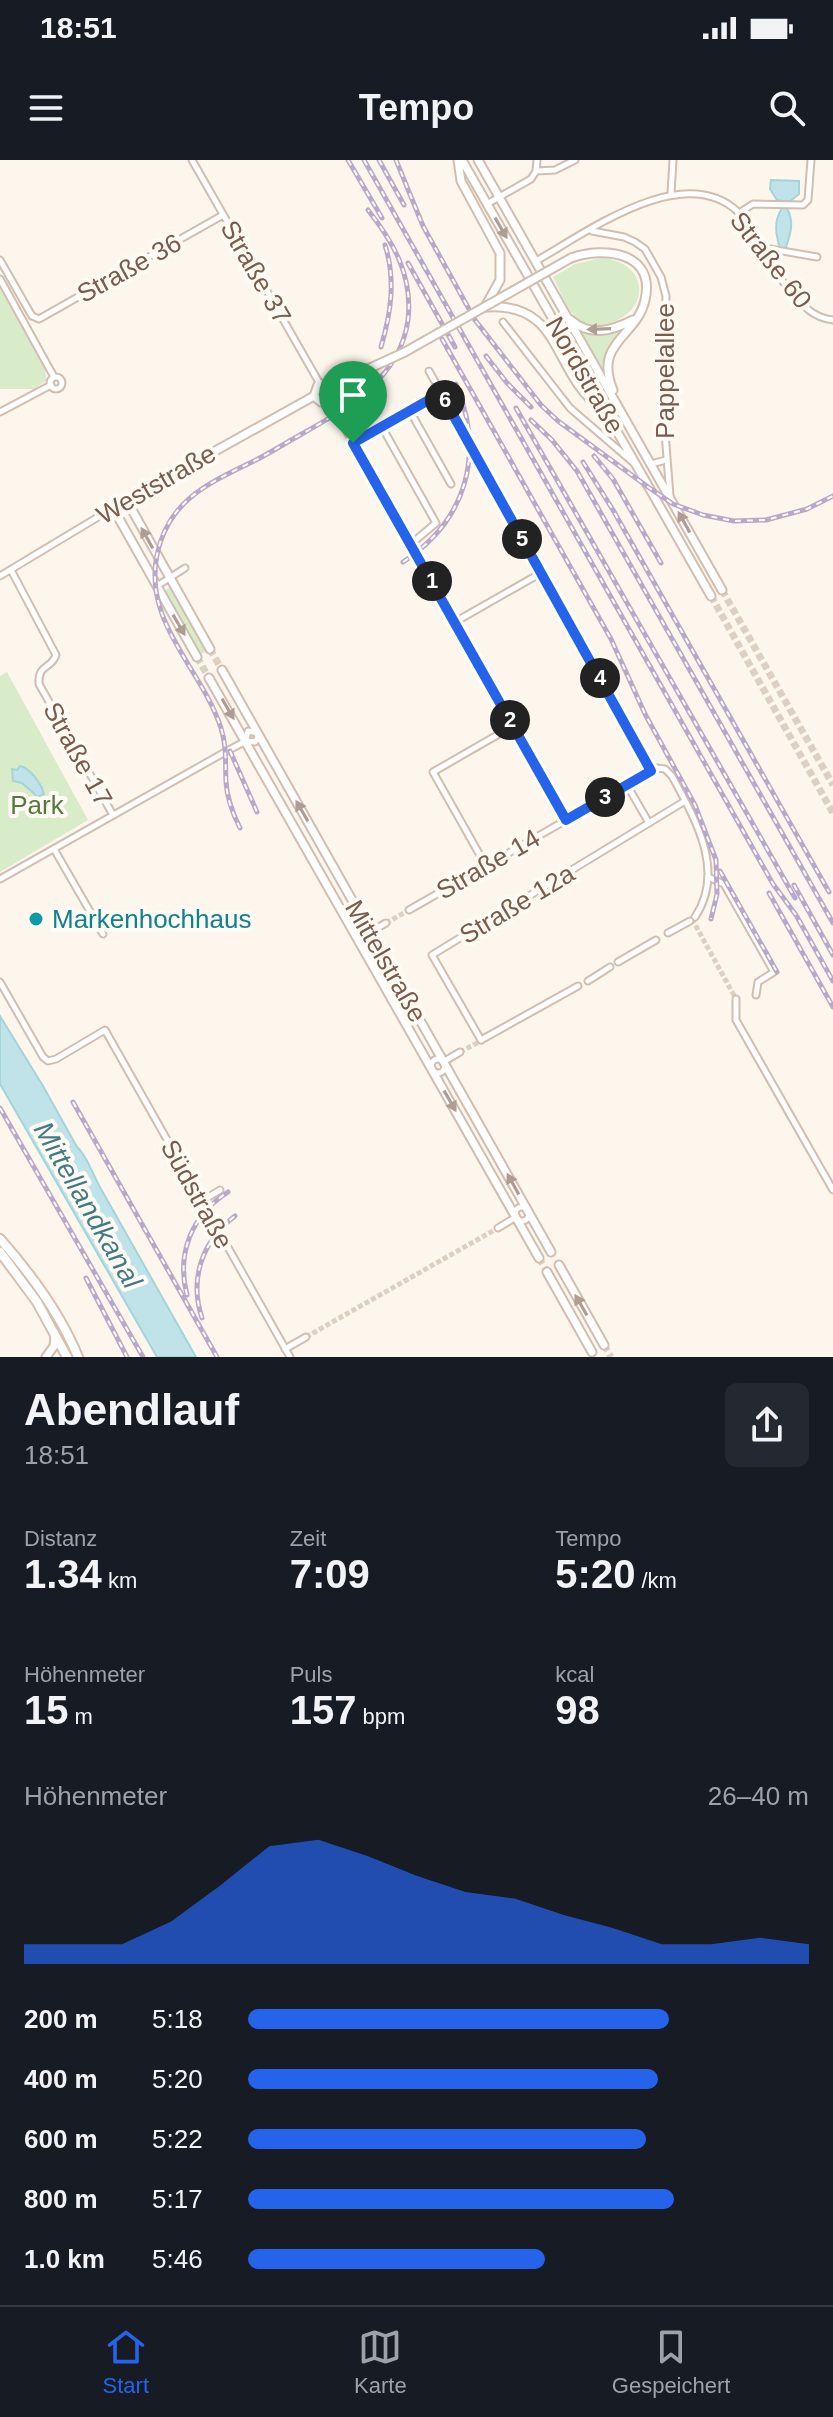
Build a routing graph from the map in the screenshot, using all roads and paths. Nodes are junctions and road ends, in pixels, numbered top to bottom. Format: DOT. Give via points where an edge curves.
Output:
graph roads {
  1 [pos="192,160"];
  2 [pos="460,160"];
  3 [pos="478,160"];
  4 [pos="537,160"];
  5 [pos="575,160"];
  6 [pos="673,160"];
  7 [pos="811,160"];
  8 [pos="536,171"];
  9 [pos="671,194"];
  10 [pos="499,197"];
  11 [pos="487,204"];
  12 [pos="739,213"];
  13 [pos="223,215"];
  14 [pos="591,230"];
  15 [pos="759,247"];
  16 [pos="817,257"];
  17 [pos="0,260"];
  18 [pos="536,261"];
  19 [pos="521,262"];
  20 [pos="527,273"];
  21 [pos="0,279"];
  22 [pos="485,307"];
  23 [pos="566,316"];
  24 [pos="635,319"];
  25 [pos="833,320"];
  26 [pos="503,322"];
  27 [pos="429,371"];
  28 [pos="54,377"];
  29 [pos="320,384"];
  30 [pos="51,385"];
  31 [pos="330,387"];
  32 [pos="441,393"];
  33 [pos="314,396"];
  34 [pos="329,400"];
  35 [pos="410,411"];
  36 [pos="0,412"];
  37 [pos="606,412"];
  38 [pos="624,416"];
  39 [pos="382,427"];
  40 [pos="353,443"];
  41 [pos="666,460"];
  42 [pos="651,464"];
  43 [pos="635,465"];
  44 [pos="451,484"];
  45 [pos="671,498"];
  46 [pos="127,501"];
  47 [pos="113,508"];
  48 [pos="411,544"];
  49 [pos="185,568"];
  50 [pos="11,570"];
  51 [pos="541,573"];
  52 [pos="0,576"];
  53 [pos="170,578"];
  54 [pos="157,586"];
  55 [pos="455,622"];
  56 [pos="210,649"];
  57 [pos="197,657"];
  58 [pos="222,670"];
  59 [pos="209,678"];
  60 [pos="513,726"];
  61 [pos="257,733"];
  62 [pos="246,741"];
  63 [pos="651,771"];
  64 [pos="627,785"];
  65 [pos="287,786"];
  66 [pos="276,793"];
  67 [pos="685,801"];
  68 [pos="113,815"];
  69 [pos="566,820"];
  70 [pos="649,823"];
  71 [pos="322,847"];
  72 [pos="54,849"];
  73 [pos="310,854"];
  74 [pos="486,866"];
  75 [pos="708,877"];
  76 [pos="0,879"];
  77 [pos="409,910"];
  78 [pos="386,923"];
  79 [pos="668,933"];
  80 [pos="103,934"];
  81 [pos="372,935"];
  82 [pos="656,940"];
  83 [pos="360,942"];
  84 [pos="618,962"];
  85 [pos="610,967"];
  86 [pos="588,981"];
  87 [pos="0,982"];
  88 [pos="578,986"];
  89 [pos="756,995"];
  90 [pos="736,999"];
  91 [pos="460,1052"];
  92 [pos="443,1062"];
  93 [pos="432,1068"];
  94 [pos="220,1190"];
  95 [pos="833,1190"];
  96 [pos="202,1201"];
  97 [pos="528,1211"];
  98 [pos="516,1217"];
  99 [pos="498,1228"];
  100 [pos="0,1239"];
  101 [pos="0,1252"];
  102 [pos="551,1252"];
  103 [pos="539,1258"];
  104 [pos="559,1265"];
  105 [pos="547,1272"];
  106 [pos="55,1333"];
  107 [pos="306,1337"];
  108 [pos="604,1345"];
  109 [pos="285,1349"];
  110 [pos="592,1352"];
  111 [pos="70,1355"];
  112 [pos="46,1357"];
  113 [pos="290,1357"];
  1 -- 13 [label="street, Straße 37"];
  2 -- 11 [label="street, Nordstraße"];
  2 -- 22 [label="street" via="461,181 500,253 496,290"];
  3 -- 10 [label="street, Nordstraße"];
  4 -- 8 [label="street"];
  5 -- 8 [label="street" via="555,170"];
  6 -- 9 [label="street"];
  7 -- 12 [label="street" via="808,200 803,205 753,204"];
  8 -- 10 [label="street" via="527,183"];
  9 -- 12 [label="street, Straße 60" via="705,195"];
  9 -- 14 [label="street, Straße 60" via="642,202"];
  10 -- 11 [label="street"];
  10 -- 18 [label="street, Nordstraße"];
  11 -- 19 [label="street, Nordstraße, one-way"];
  12 -- 15 [label="street, Straße 60"];
  13 -- 17 [label="street, Straße 36" via="41,318 35,319"];
  13 -- 29 [label="street, Straße 37"];
  14 -- 18 [label="street, Straße 60"];
  14 -- 41 [label="street, Pappelallee" via="635,242 661,277 666,296"];
  15 -- 16 [label="street"];
  15 -- 25 [label="street, Straße 60" via="807,309"];
  18 -- 19 [label="street"];
  18 -- 20 [label="street"];
  18 -- 23 [label="street, Nordstraße"];
  19 -- 20 [label="street, Nordstraße"];
  20 -- 37 [label="street, Nordstraße"];
  21 -- 28 [label="street"];
  22 -- 24 [label="street, bridge" via="571,258 604,251 637,265 645,281"];
  22 -- 31 [label="street, bridge"];
  22 -- 37 [label="street" via="517,307 536,318 582,392"];
  24 -- 23 [label="street, one-way" via="594,332"];
  23 -- 38 [label="street, Nordstraße"];
  24 -- 38 [label="street" via="608,361"];
  26 -- 43 [label="street" via="570,408"];
  27 -- 32 [label="street"];
  28 -- 30 [label="street"];
  28 -- 30 [label="street" via="62,385"];
  29 -- 31 [label="street"];
  29 -- 33 [label="street"];
  30 -- 36 [label="street"];
  31 -- 34 [label="street"];
  32 -- 35 [label="street"];
  32 -- 51 [label="street"];
  33 -- 34 [label="street"];
  33 -- 46 [label="street, Weststraße"];
  34 -- 40 [label="street"];
  35 -- 39 [label="street"];
  35 -- 44 [label="street"];
  37 -- 43 [label="street, Nordstraße"];
  38 -- 42 [label="street, Nordstraße"];
  39 -- 40 [label="street"];
  39 -- 48 [label="street" via="436,523"];
  40 -- 48 [label="street"];
  41 -- 42 [label="street, Pappelallee"];
  41 -- 45 [label="street, Pappelallee"];
  42 -- 45 [label="street, Nordstraße"];
  43 -- 45 [label="street, Nordstraße, one-way" via="709,594 720,587"];
  46 -- 47 [label="street, Weststraße"];
  53 -- 46 [label="street, one-way"];
  47 -- 50 [label="street, Weststraße"];
  47 -- 54 [label="street"];
  48 -- 55 [label="street"];
  49 -- 53 [label="street"];
  50 -- 52 [label="street, Weststraße"];
  50 -- 68 [label="street, Straße 17" via="56,655 42,668 39,684"];
  51 -- 55 [label="street"];
  51 -- 63 [label="street"];
  53 -- 54 [label="street"];
  53 -- 56 [label="street"];
  54 -- 57 [label="street, one-way"];
  55 -- 60 [label="street"];
  58 -- 61 [label="street, Mittelstraße"];
  59 -- 62 [label="street, Mittelstraße, one-way"];
  60 -- 69 [label="street"];
  60 -- 74 [label="street" via="433,772"];
  61 -- 62 [label="street" via="255,742"];
  61 -- 65 [label="street, Mittelstraße"];
  62 -- 66 [label="street, Mittelstraße"];
  62 -- 68 [label="street"];
  63 -- 64 [label="street, Straße 14"];
  63 -- 67 [label="street" via="665,769"];
  64 -- 69 [label="street, Straße 14"];
  64 -- 70 [label="street"];
  65 -- 66 [label="street"];
  71 -- 65 [label="street, Mittelstraße, one-way"];
  66 -- 73 [label="street, Mittelstraße"];
  67 -- 70 [label="street, Straße 12a"];
  67 -- 75 [label="street" via="700,831"];
  68 -- 72 [label="street"];
  69 -- 74 [label="street, Straße 14"];
  70 -- 88 [label="street, Straße 12a" via="432,955 480,1041"];
  71 -- 73 [label="street"];
  71 -- 81 [label="street, Mittelstraße"];
  72 -- 76 [label="street"];
  72 -- 80 [label="street"];
  73 -- 83 [label="street, Mittelstraße"];
  74 -- 77 [label="street, Straße 14"];
  75 -- 79 [label="street" via="706,895 693,919"];
  75 -- 89 [label="street" via="724,884 774,972 758,982"];
  78 -- 81 [label="street"];
  81 -- 83 [label="street" via="360,933"];
  81 -- 83 [label="street" via="369,946"];
  81 -- 92 [label="street, Mittelstraße"];
  82 -- 84 [label="street"];
  83 -- 93 [label="street, Mittelstraße"];
  85 -- 86 [label="street"];
  87 -- 96 [label="street, Südstraße" via="48,1061 105,1030"];
  90 -- 95 [label="street" via="736,1020"];
  91 -- 92 [label="street"];
  92 -- 93 [label="street" via="435,1059"];
  92 -- 93 [label="street" via="442,1072"];
  97 -- 92 [label="street, Mittelstraße, one-way"];
  93 -- 98 [label="street, Mittelstraße, one-way"];
  94 -- 96 [label="street"];
  96 -- 109 [label="street, Südstraße"];
  97 -- 98 [label="street" via="519,1209"];
  97 -- 102 [label="street, Mittelstraße"];
  98 -- 99 [label="street"];
  98 -- 103 [label="street, Mittelstraße"];
  100 -- 111 [label="main road" via="34,1280"];
  101 -- 106 [label="main road"];
  108 -- 104 [label="street, one-way"];
  105 -- 110 [label="street"];
  106 -- 111 [label="main road"];
  106 -- 112 [label="street"];
  107 -- 109 [label="street"];
  109 -- 113 [label="street, Südstraße"];
}
